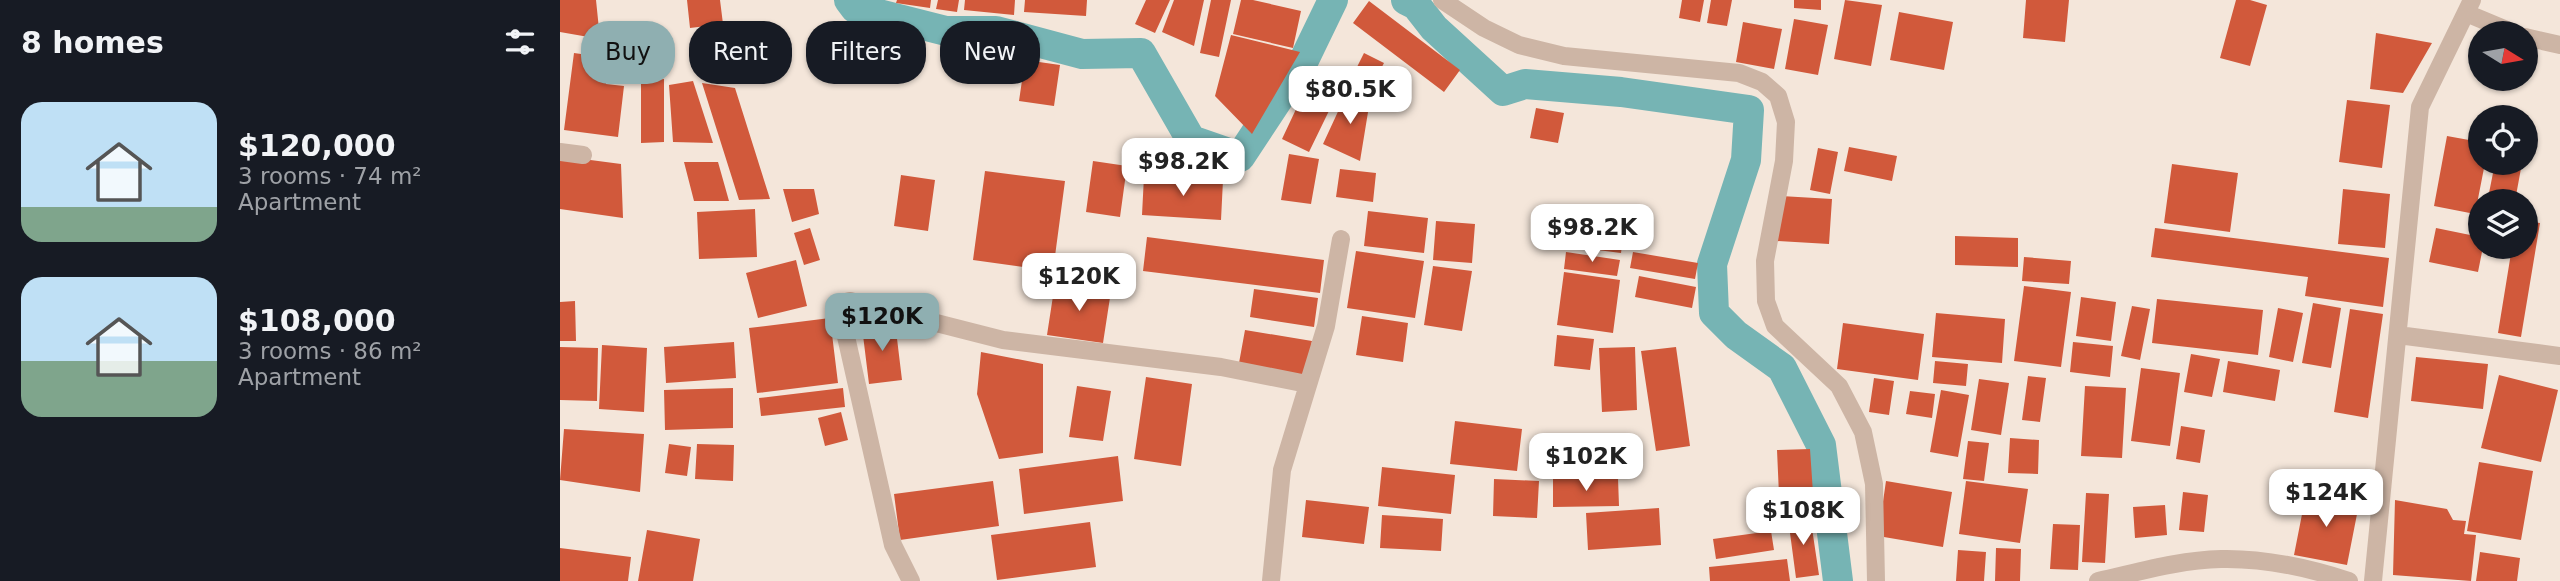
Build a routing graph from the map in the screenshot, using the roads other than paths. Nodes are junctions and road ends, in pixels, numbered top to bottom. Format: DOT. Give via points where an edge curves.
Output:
graph roads {
  1 [pos="1442,0"];
  2 [pos="2469,6"];
  3 [pos="2494,21"];
  4 [pos="2538,40"];
  5 [pos="2560,45"];
  6 [pos="560,152"];
  7 [pos="583,156"];
  8 [pos="1341,239"];
  9 [pos="2399,335"];
  10 [pos="2560,356"];
  11 [pos="1307,384"];
  12 [pos="911,581"];
  13 [pos="1271,581"];
  14 [pos="1876,581"];
  15 [pos="2098,581"];
  16 [pos="2349,581"];
  17 [pos="2373,581"];
  1 -- 14 [label="street" via="1519,46 1739,74 1762,82 1777,96 1786,122 1784,161 1765,261 1766,301 1775,326 1839,386 1863,432 1874,484"];
  2 -- 3 [label="street"];
  2 -- 9 [label="street" via="2420,107"];
  4 -- 5 [label="street"];
  6 -- 7 [label="street"];
  8 -- 11 [label="street" via="1326,326"];
  9 -- 10 [label="street"];
  9 -- 17 [label="street"];
  11 -- 12 [label="street" via="1221,367 1003,340 850,301 841,303 893,545"];
  11 -- 13 [label="street" via="1282,470"];
  15 -- 16 [label="street" via="2176,563 2222,559 2280,564"];
}
